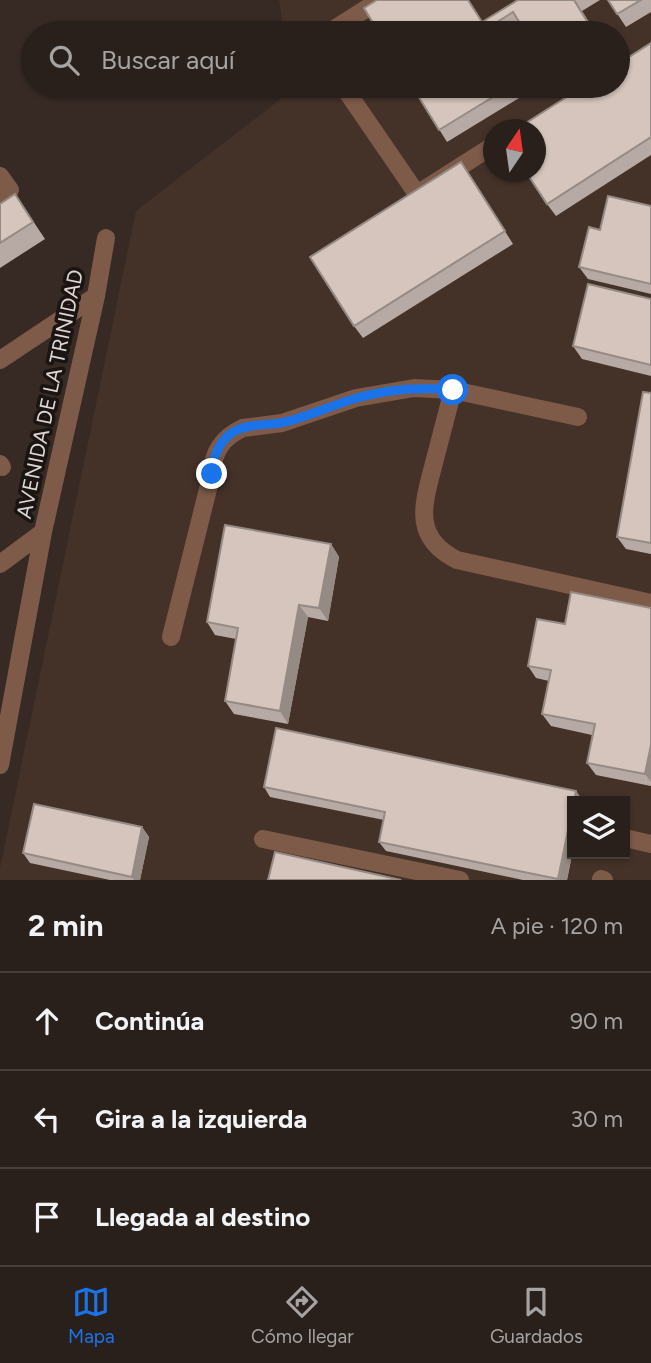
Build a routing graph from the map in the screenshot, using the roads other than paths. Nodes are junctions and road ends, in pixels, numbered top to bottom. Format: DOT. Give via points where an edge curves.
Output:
graph roads {
  1 [pos="380,0"];
  2 [pos="347,21"];
  3 [pos="351,98"];
  4 [pos="483,152"];
  5 [pos="0,176"];
  6 [pos="0,197"];
  7 [pos="106,238"];
  8 [pos="96,296"];
  9 [pos="2,355"];
  10 [pos="453,390"];
  11 [pos="579,417"];
  12 [pos="44,532"];
  13 [pos="0,564"];
  14 [pos="651,603"];
  15 [pos="171,637"];
  16 [pos="0,765"];
  17 [pos="263,839"];
  18 [pos="630,839"];
  19 [pos="651,844"];
  20 [pos="460,880"];
  1 -- 2 [label="street"];
  3 -- 4 [label="street" via="417,194"];
  5 -- 6 [label="street" via="9,190"];
  7 -- 8 [label="street, AVENIDA DE LA TRINIDAD"];
  8 -- 9 [label="street"];
  8 -- 12 [label="street, AVENIDA DE LA TRINIDAD"];
  10 -- 11 [label="street"];
  10 -- 14 [label="street" via="424,503 427,530 439,548 457,560"];
  10 -- 15 [label="street" via="375,393 301,418 243,428 226,438 215,454"];
  12 -- 13 [label="street"];
  12 -- 16 [label="street, AVENIDA DE LA TRINIDAD"];
  17 -- 20 [label="street"];
  18 -- 19 [label="street"];
}
